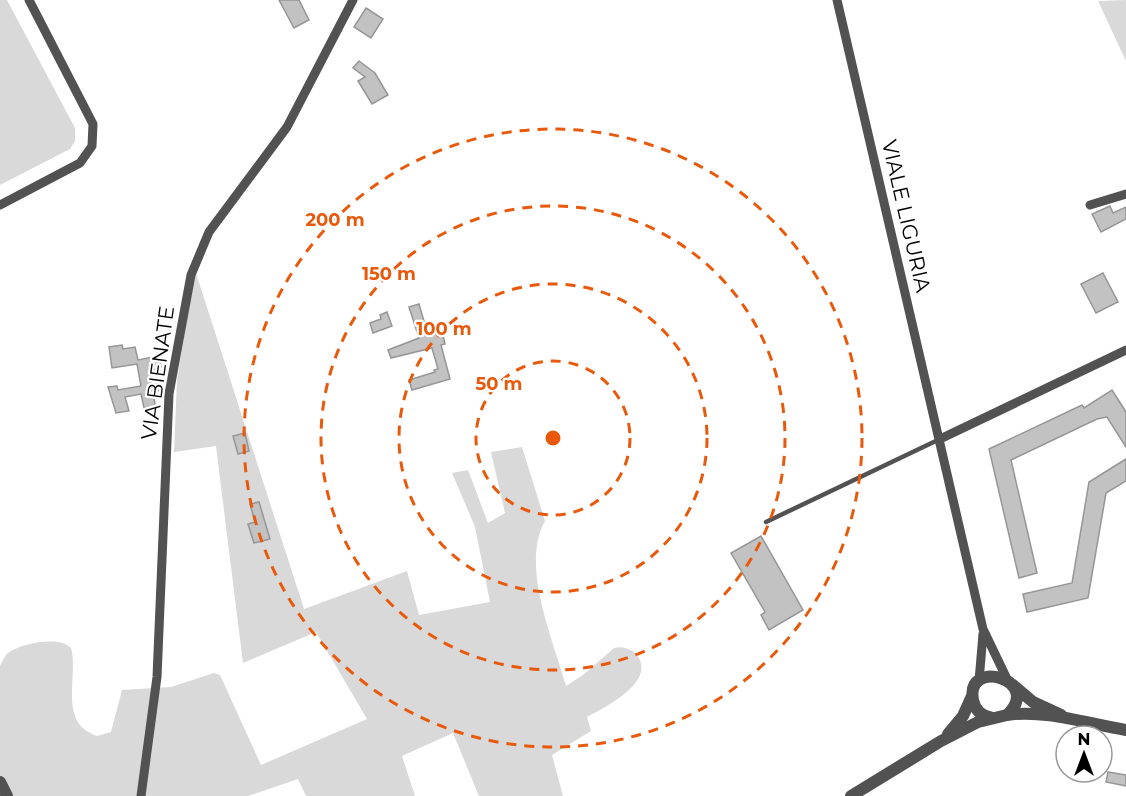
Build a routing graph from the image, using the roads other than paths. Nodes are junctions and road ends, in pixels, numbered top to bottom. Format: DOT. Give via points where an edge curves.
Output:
graph roads {
  1 [pos="29,0"];
  2 [pos="353,0"];
  3 [pos="837,0"];
  4 [pos="1126,194"];
  5 [pos="0,205"];
  6 [pos="1090,205"];
  7 [pos="1126,350"];
  8 [pos="940,439"];
  9 [pos="766,522"];
  10 [pos="983,629"];
  11 [pos="979,681"];
  12 [pos="1009,682"];
  13 [pos="972,695"];
  14 [pos="1006,715"];
  15 [pos="992,718"];
  16 [pos="1069,719"];
  17 [pos="1126,730"];
  18 [pos="941,741"];
  19 [pos="0,782"];
  20 [pos="8,796"];
  21 [pos="141,796"];
  22 [pos="851,796"];
  1 -- 5 [label="street" via="90,116 94,139 90,152 80,163"];
  2 -- 21 [label="street, VIA BIENATE" via="287,127 209,232 191,275 169,394 157,677"];
  3 -- 8 [label="street, VIALE LIGURIA"];
  4 -- 6 [label="street"];
  7 -- 8 [label="street"];
  8 -- 9 [label="lane"];
  8 -- 10 [label="street, VIALE LIGURIA"];
  10 -- 11 [label="street, VIALE LIGURIA"];
  10 -- 12 [label="street, VIALE LIGURIA"];
  11 -- 12 [label="street" via="992,675"];
  11 -- 13 [label="street"];
  12 -- 14 [label="street" via="1015,702"];
  12 -- 16 [label="street" via="1033,702"];
  13 -- 15 [label="street" via="975,708"];
  13 -- 18 [label="street" via="960,720"];
  14 -- 15 [label="street"];
  14 -- 16 [label="street" via="1025,713"];
  15 -- 18 [label="street"];
  16 -- 17 [label="street"];
  18 -- 22 [label="street"];
  19 -- 20 [label="street"];
}
